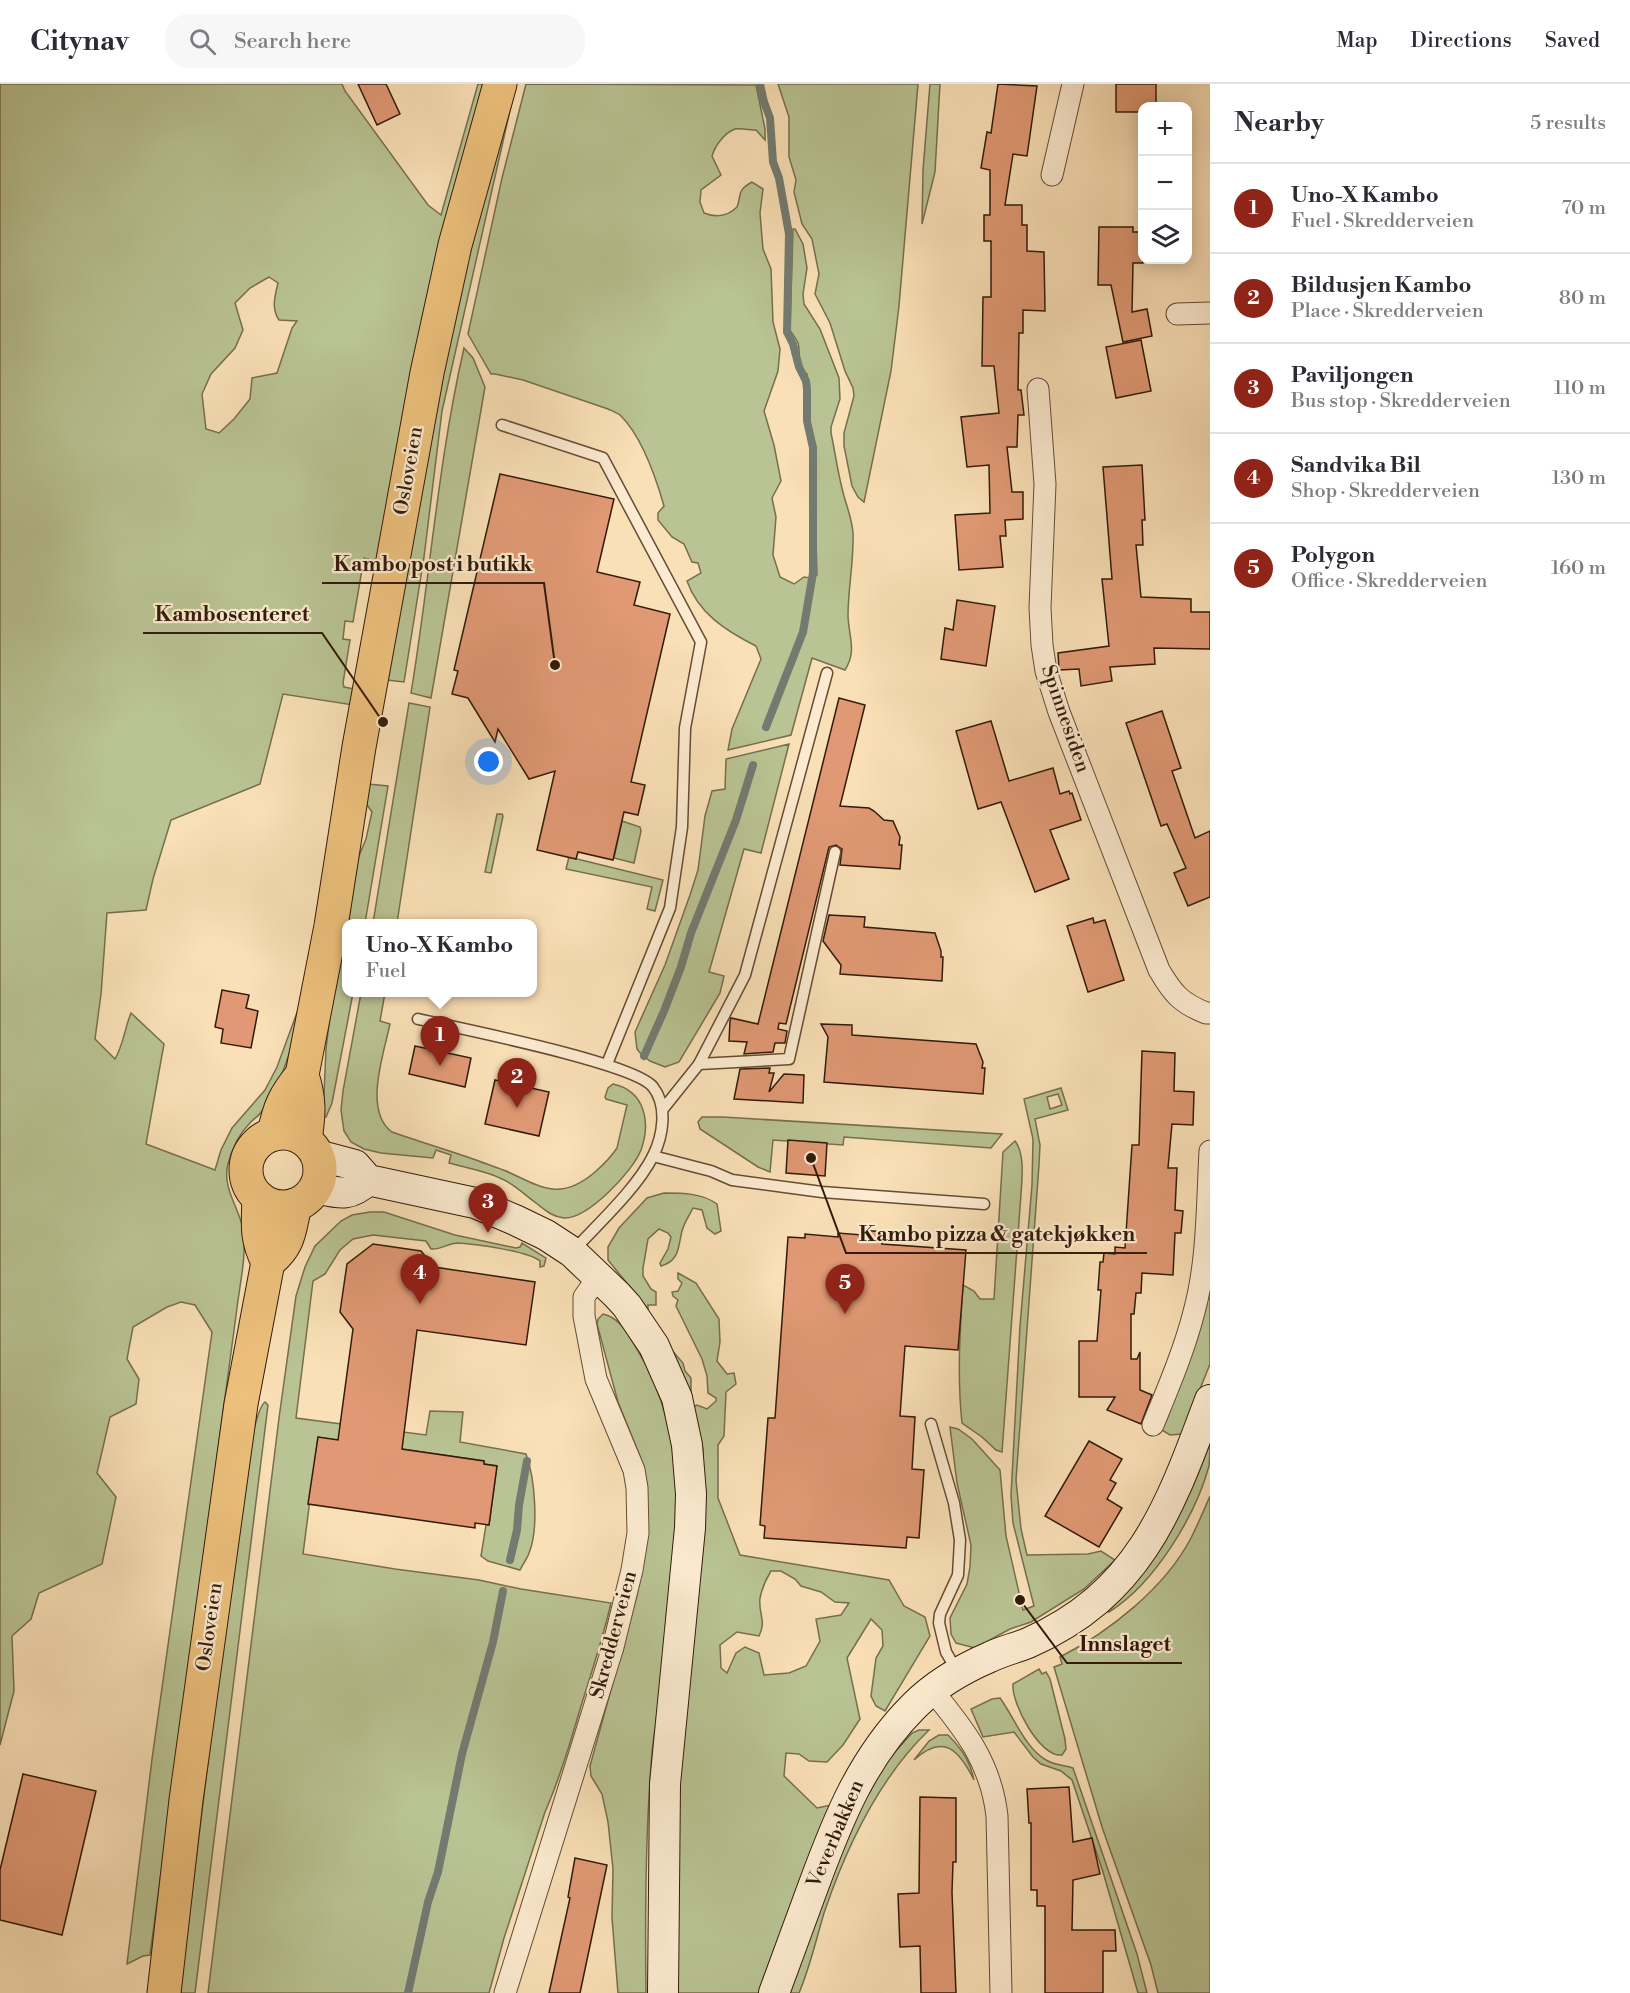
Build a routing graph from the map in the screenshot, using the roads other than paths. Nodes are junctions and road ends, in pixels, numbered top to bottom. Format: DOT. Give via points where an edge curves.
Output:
graph roads {
  1 [pos="500,84"];
  2 [pos="1073,84"];
  3 [pos="1052,175"];
  4 [pos="1210,313"];
  5 [pos="1177,314"];
  6 [pos="1038,389"];
  7 [pos="502,425"];
  8 [pos="827,673"];
  9 [pos="835,852"];
  10 [pos="1209,1017"];
  11 [pos="418,1019"];
  12 [pos="608,1064"];
  13 [pos="699,1064"];
  14 [pos="302,1075"];
  15 [pos="663,1109"];
  16 [pos="274,1134"];
  17 [pos="311,1148"];
  18 [pos="1210,1151"];
  19 [pos="653,1156"];
  20 [pos="368,1180"];
  21 [pos="305,1196"];
  22 [pos="259,1198"];
  23 [pos="984,1204"];
  24 [pos="572,1252"];
  25 [pos="268,1262"];
  26 [pos="598,1277"];
  27 [pos="1210,1400"];
  28 [pos="931,1424"];
  29 [pos="1153,1425"];
  30 [pos="957,1672"];
  31 [pos="932,1690"];
  32 [pos="164,1993"];
  33 [pos="505,1993"];
  34 [pos="663,1993"];
  35 [pos="774,1993"];
  36 [pos="1001,1993"];
  1 -- 14 [label="main road, Osloveien" via="455,245 427,373"];
  2 -- 3 [label="street"];
  4 -- 5 [label="street"];
  6 -- 10 [label="street, Spinnesiden" via="1045,484 1040,608 1046,671 1160,970 1173,993"];
  7 -- 12 [label="lane" via="603,458 701,642 685,728 682,827 670,908"];
  8 -- 13 [label="lane" via="745,975"];
  9 -- 13 [label="lane" via="789,1059"];
  11 -- 12 [label="lane"];
  12 -- 15 [label="lane" via="645,1080 653,1087"];
  13 -- 15 [label="lane"];
  14 -- 16 [label="main road, Osloveien" via="278,1111"];
  14 -- 17 [label="main road, Osloveien" via="309,1097"];
  15 -- 19 [label="lane" via="662,1131"];
  16 -- 17 [label="main road" via="296,1135"];
  16 -- 22 [label="main road" via="256,1144 247,1162 248,1182"];
  17 -- 20 [label="street" via="355,1165"];
  17 -- 21 [label="main road" via="320,1166 319,1177"];
  18 -- 29 [label="street" via="1202,1270 1195,1312"];
  19 -- 23 [label="lane" via="732,1179 766,1184"];
  19 -- 24 [label="lane" via="627,1193"];
  20 -- 21 [label="street" via="358,1190"];
  20 -- 24 [label="street" via="475,1203 536,1230"];
  21 -- 22 [label="main road" via="276,1205"];
  21 -- 25 [label="main road, Osloveien" via="282,1251"];
  22 -- 25 [label="main road, Osloveien" via="260,1246"];
  24 -- 26 [label="street"];
  25 -- 32 [label="main road, Osloveien" via="234,1451"];
  26 -- 33 [label="street, Skredderveien" via="584,1297 584,1316 596,1378 634,1470 638,1533 616,1638 593,1718"];
  26 -- 34 [label="street" via="627,1306 654,1347 677,1398 689,1464 690,1528 665,1784"];
  27 -- 30 [label="street, Veverbakken" via="1165,1513 1145,1548 1113,1585 1077,1616 1056,1628"];
  28 -- 30 [label="lane" via="954,1503 960,1540 958,1575 939,1623 946,1652"];
  30 -- 31 [label="street, Veverbakken"];
  31 -- 35 [label="street, Veverbakken" via="869,1761 839,1819"];
  31 -- 36 [label="street" via="977,1749 995,1795"];
}
